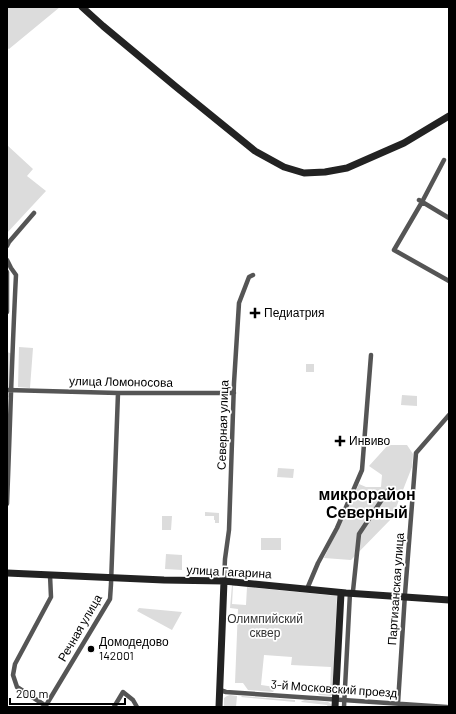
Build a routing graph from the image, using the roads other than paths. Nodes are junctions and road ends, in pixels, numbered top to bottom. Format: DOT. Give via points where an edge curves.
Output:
graph roads {
  1 [pos="82,7"];
  2 [pos="449,116"];
  3 [pos="444,160"];
  4 [pos="420,201"];
  5 [pos="34,214"];
  6 [pos="449,218"];
  7 [pos="7,246"];
  8 [pos="7,260"];
  9 [pos="7,272"];
  10 [pos="254,275"];
  11 [pos="449,281"];
  12 [pos="7,306"];
  13 [pos="7,312"];
  14 [pos="371,355"];
  15 [pos="10,356"];
  16 [pos="9,390"];
  17 [pos="118,392"];
  18 [pos="234,393"];
  19 [pos="449,415"];
  20 [pos="389,489"];
  21 [pos="7,504"];
  22 [pos="7,573"];
  23 [pos="50,575"];
  24 [pos="111,578"];
  25 [pos="224,581"];
  26 [pos="307,589"];
  27 [pos="341,592"];
  28 [pos="350,593"];
  29 [pos="405,597"];
  30 [pos="449,600"];
  31 [pos="13,675"];
  32 [pos="7,676"];
  33 [pos="220,690"];
  34 [pos="335,699"];
  35 [pos="344,699"];
  36 [pos="398,703"];
  37 [pos="46,707"];
  38 [pos="114,707"];
  39 [pos="137,707"];
  40 [pos="219,707"];
  41 [pos="334,707"];
  42 [pos="344,707"];
  43 [pos="446,707"];
  1 -- 2 [label="street" via="255,151 284,168 304,173 347,168 404,144"];
  3 -- 4 [label="street"];
  4 -- 6 [label="street"];
  4 -- 11 [label="street" via="394,250"];
  5 -- 7 [label="street"];
  8 -- 15 [label="street" via="16,275"];
  9 -- 12 [label="street"];
  10 -- 18 [label="street, Северная улица" via="249,277 239,303"];
  12 -- 13 [label="street"];
  14 -- 26 [label="street" via="362,470"];
  15 -- 16 [label="street"];
  16 -- 17 [label="street, улица Ломоносова"];
  16 -- 21 [label="street"];
  17 -- 18 [label="street, улица Ломоносова"];
  17 -- 24 [label="street, Речная улица"];
  18 -- 25 [label="street, Северная улица" via="229,530"];
  19 -- 29 [label="street, Партизанская улица" via="416,453"];
  20 -- 28 [label="street" via="359,534 353,591"];
  22 -- 23 [label="street, улица Гагарина"];
  23 -- 24 [label="street, улица Гагарина"];
  23 -- 31 [label="street" via="51,597 14,664"];
  24 -- 25 [label="street, улица Гагарина"];
  24 -- 37 [label="street, Речная улица" via="109,601"];
  25 -- 26 [label="street, улица Гагарина"];
  25 -- 33 [label="street"];
  26 -- 27 [label="street, улица Гагарина"];
  27 -- 28 [label="street, улица Гагарина"];
  27 -- 34 [label="street"];
  28 -- 29 [label="street, улица Гагарина"];
  28 -- 35 [label="street"];
  29 -- 30 [label="street, улица Гагарина"];
  29 -- 36 [label="street, Партизанская улица"];
  31 -- 32 [label="street"];
  31 -- 37 [label="street" via="17,687"];
  33 -- 34 [label="street, 3-й Московский проезд"];
  33 -- 40 [label="street"];
  34 -- 35 [label="street, 3-й Московский проезд"];
  34 -- 41 [label="street"];
  35 -- 36 [label="street, 3-й Московский проезд"];
  35 -- 42 [label="street"];
  36 -- 43 [label="street, 3-й Московский проезд"];
  38 -- 39 [label="street" via="123,692"];
}
